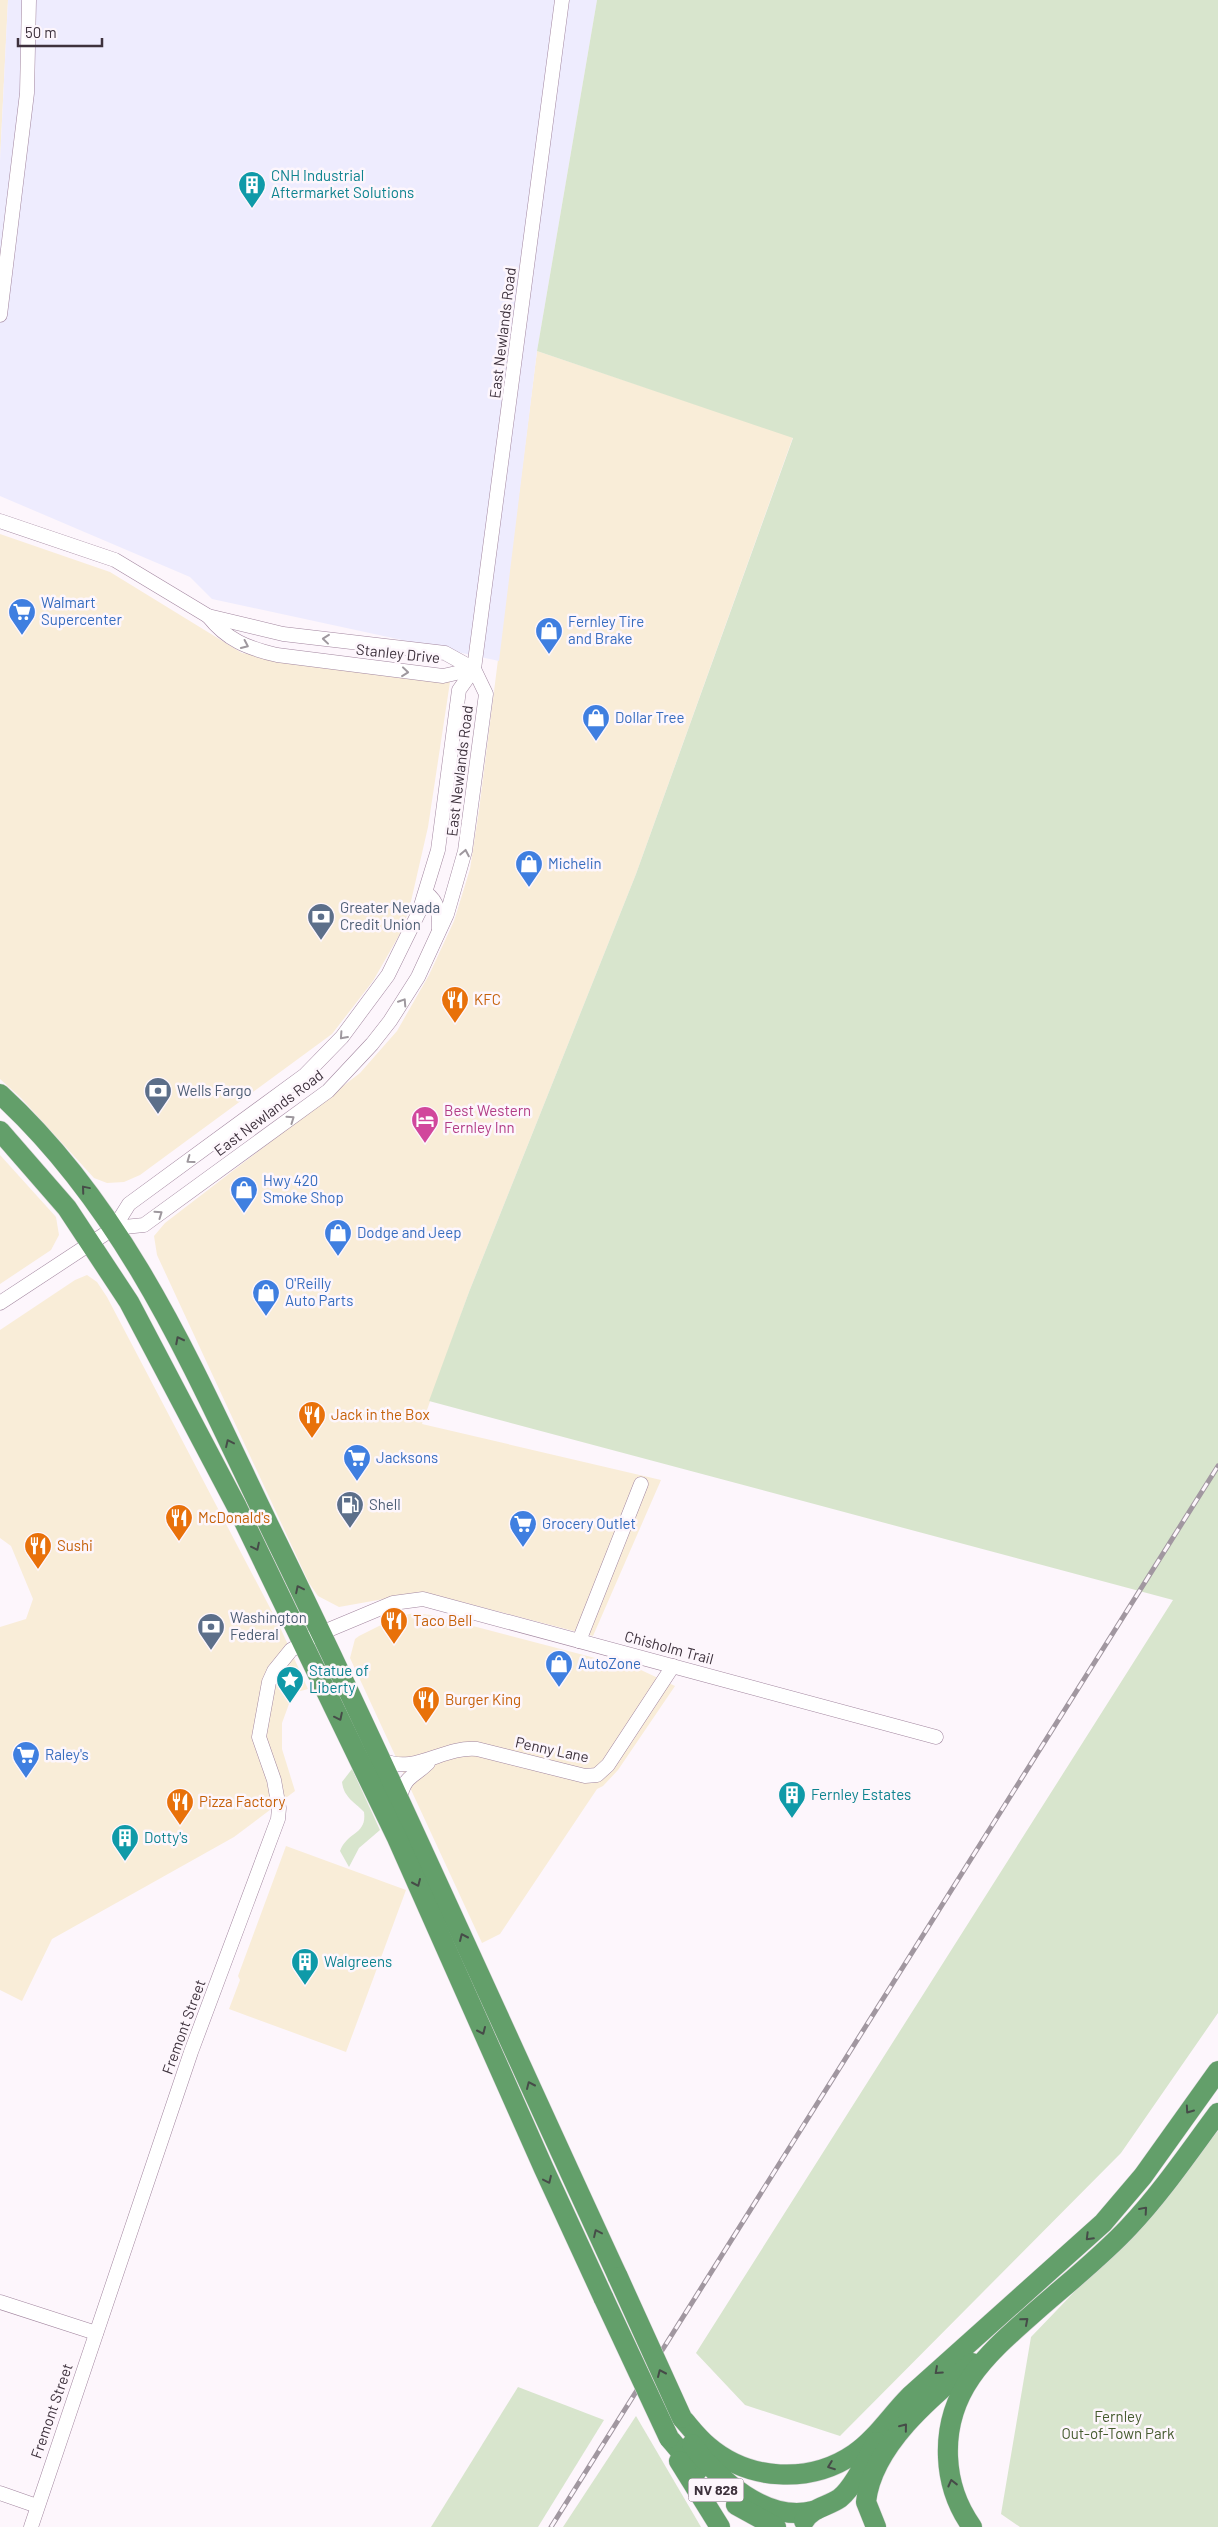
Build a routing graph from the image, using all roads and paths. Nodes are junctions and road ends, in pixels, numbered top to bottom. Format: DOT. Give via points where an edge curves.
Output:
graph roads {
  1 [pos="29,0"];
  2 [pos="562,0"];
  3 [pos="0,315"];
  4 [pos="0,521"];
  5 [pos="208,616"];
  6 [pos="474,669"];
  7 [pos="426,893"];
  8 [pos="438,938"];
  9 [pos="0,1094"];
  10 [pos="0,1132"];
  11 [pos="114,1228"];
  12 [pos="91,1242"];
  13 [pos="0,1303"];
  14 [pos="641,1484"];
  15 [pos="393,1603"];
  16 [pos="322,1632"];
  17 [pos="578,1641"];
  18 [pos="303,1642"];
  19 [pos="673,1666"];
  20 [pos="936,1737"];
  21 [pos="432,1759"];
  22 [pos="382,1760"];
  23 [pos="400,1798"];
  24 [pos="1218,2070"];
  25 [pos="1218,2101"];
  26 [pos="1218,2113"];
  27 [pos="1186,2156"];
  28 [pos="0,2302"];
  29 [pos="96,2333"];
  30 [pos="988,2353"];
  31 [pos="682,2418"];
  32 [pos="883,2427"];
  33 [pos="669,2438"];
  34 [pos="0,2493"];
  35 [pos="832,2502"];
  36 [pos="37,2506"];
  37 [pos="813,2511"];
  38 [pos="873,2522"];
  39 [pos="31,2527"];
  40 [pos="720,2527"];
  41 [pos="776,2527"];
  42 [pos="801,2527"];
  43 [pos="972,2527"];
  1 -- 3 [label="street" via="27,93"];
  2 -- 6 [label="street, East Newlands Road"];
  4 -- 5 [label="street, Stanley Drive" via="115,560"];
  6 -- 5 [label="street, Stanley Drive, one-way" via="445,653 283,634"];
  5 -- 6 [label="street, Stanley Drive, one-way" via="220,632 253,649 277,655 443,676"];
  6 -- 7 [label="street, East Newlands Road" via="459,690 442,830"];
  8 -- 6 [label="street, East Newlands Road, one-way" via="461,872 471,816 486,694"];
  7 -- 8 [label="street" via="435,902 439,914"];
  7 -- 11 [label="street, East Newlands Road, one-way" via="409,936 388,975 342,1037 305,1075 129,1204"];
  11 -- 8 [label="street, East Newlands Road, one-way" via="144,1225 328,1091 390,1022"];
  11 -- 9 [label="highway, one-way" via="48,1144"];
  10 -- 12 [label="highway" via="45,1181"];
  11 -- 12 [label="street, East Newlands Road"];
  16 -- 11 [label="highway, one-way" via="166,1315"];
  12 -- 13 [label="street, East Newlands Road"];
  12 -- 18 [label="highway, one-way" via="147,1334"];
  14 -- 17 [label="street"];
  15 -- 16 [label="street, Fremont Street"];
  15 -- 17 [label="street, Chisholm Trail" via="423,1599"];
  16 -- 18 [label="street, Fremont Street"];
  16 -- 22 [label="highway"];
  17 -- 19 [label="street, Chisholm Trail"];
  18 -- 29 [label="street, Fremont Street" via="274,1670 259,1738 274,1780 278,1819 191,2052"];
  18 -- 33 [label="highway, one-way, bridge" via="393,1829 544,2169"];
  19 -- 20 [label="street, Chisholm Trail"];
  19 -- 21 [label="street, Penny Lane" via="608,1764 597,1774 585,1776 477,1749 462,1748"];
  21 -- 22 [label="street, Penny Lane" via="401,1766"];
  21 -- 23 [label="street, Penny Lane" via="407,1779"];
  22 -- 23 [label="highway"];
  31 -- 23 [label="highway, one-way, bridge"];
  24 -- 32 [label="highway, one-way" via="1143,2176 1103,2223 910,2396"];
  25 -- 27 [label="highway"];
  26 -- 27 [label="highway"];
  30 -- 27 [label="highway, one-way" via="1122,2233"];
  28 -- 29 [label="street"];
  29 -- 36 [label="street, Fremont Street"];
  38 -- 30 [label="highway, one-way" via="866,2502 869,2488 896,2436 934,2396"];
  43 -- 30 [label="highway, one-way" via="961,2511 950,2477 950,2427 963,2388"];
  32 -- 31 [label="highway, one-way" via="842,2461 810,2473 774,2475 748,2469 724,2457 707,2446"];
  31 -- 37 [label="highway" via="689,2439 729,2484 773,2508 796,2514"];
  32 -- 35 [label="highway" via="850,2487"];
  33 -- 40 [label="highway"];
  33 -- 41 [label="highway, NV 828" via="723,2496"];
  34 -- 36 [label="street"];
  35 -- 37 [label="highway"];
  35 -- 38 [label="highway" via="853,2505"];
  36 -- 39 [label="street, Fremont Street"];
  37 -- 42 [label="highway"];
}
